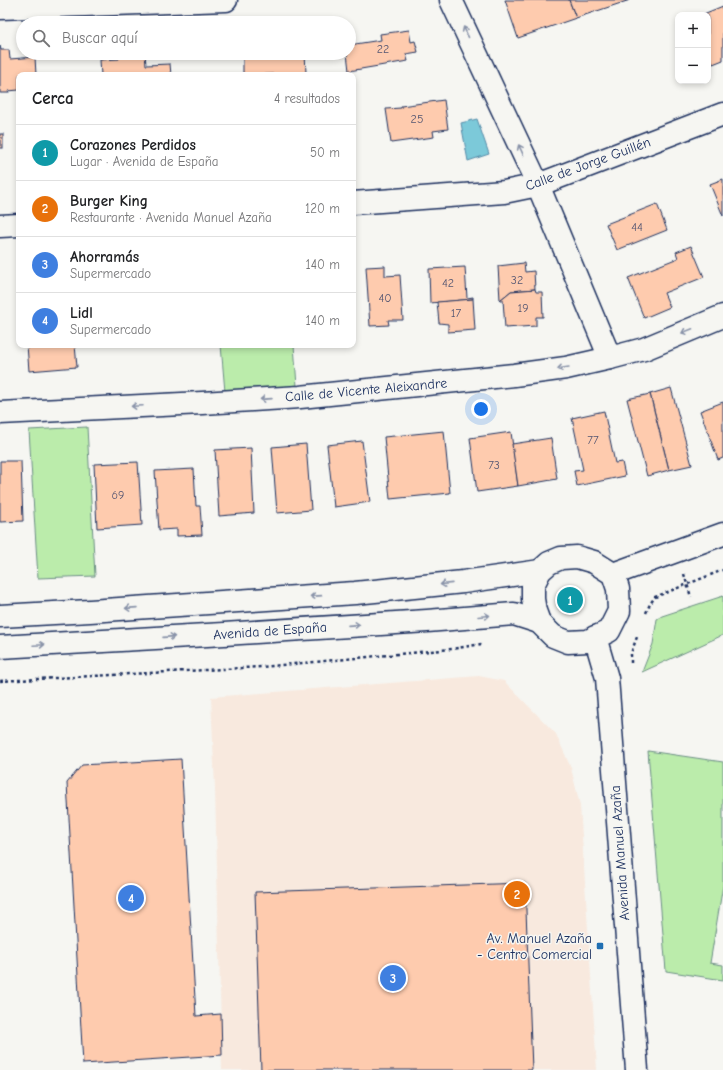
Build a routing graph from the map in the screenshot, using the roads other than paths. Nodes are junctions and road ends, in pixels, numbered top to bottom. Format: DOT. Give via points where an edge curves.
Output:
graph roads {
  1 [pos="226,0"];
  2 [pos="451,0"];
  3 [pos="0,8"];
  4 [pos="723,114"];
  5 [pos="538,185"];
  6 [pos="356,203"];
  7 [pos="16,225"];
  8 [pos="0,226"];
  9 [pos="723,316"];
  10 [pos="610,358"];
  11 [pos="0,413"];
  12 [pos="723,534"];
  13 [pos="540,571"];
  14 [pos="613,574"];
  15 [pos="0,616"];
  16 [pos="540,622"];
  17 [pos="595,637"];
  18 [pos="0,647"];
  19 [pos="637,1070"];
  1 -- 3 [label="street"];
  5 -- 2 [label="street, one-way"];
  4 -- 5 [label="street, Calle de Jorge Guillén"];
  5 -- 6 [label="street, Calle de Jorge Guillén" via="504,192"];
  5 -- 10 [label="street"];
  7 -- 8 [label="street"];
  9 -- 10 [label="street, Calle de Vicente Aleixandre, one-way" via="644,349"];
  10 -- 11 [label="street, Calle de Vicente Aleixandre, one-way" via="566,368 514,375 300,397"];
  12 -- 14 [label="street"];
  13 -- 14 [label="street" via="549,563 561,558 577,557 594,562"];
  13 -- 15 [label="street, one-way" via="355,593"];
  13 -- 16 [label="street" via="533,585 535,611"];
  14 -- 17 [label="street" via="618,589 619,611 609,631"];
  16 -- 17 [label="street" via="553,636 568,642 588,641"];
  18 -- 16 [label="street, Avenida de España, one-way" via="514,614"];
  17 -- 19 [label="street, Avenida Manuel Azaña" via="607,678"];
}
